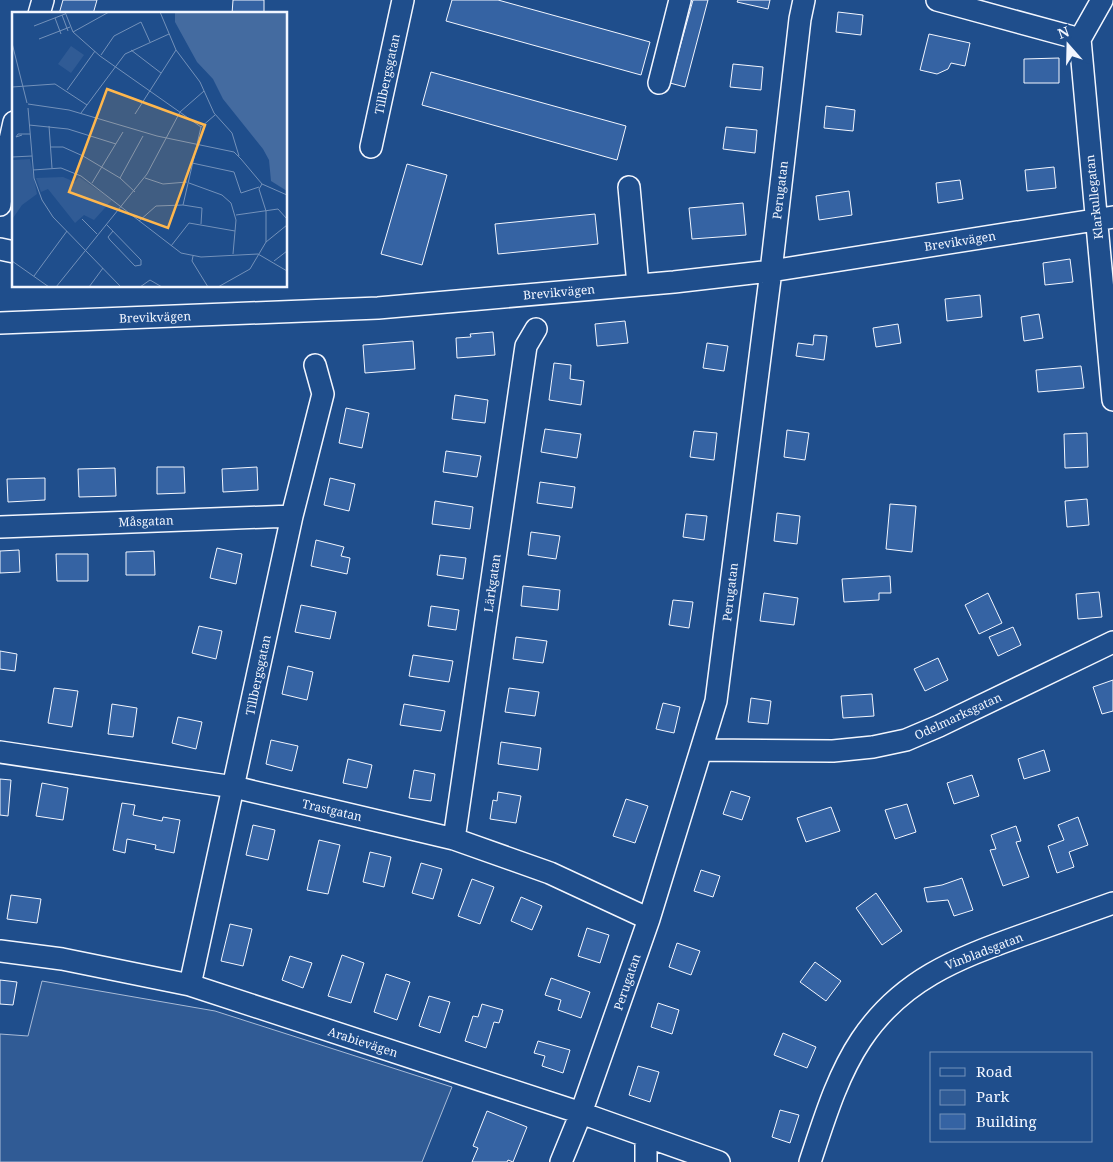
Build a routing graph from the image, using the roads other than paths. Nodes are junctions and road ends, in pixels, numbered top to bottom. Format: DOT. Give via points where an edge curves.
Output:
graph roads {
  1 [pos="403,0"];
  2 [pos="680,0"];
  3 [pos="804,0"];
  4 [pos="937,0"];
  5 [pos="1102,0"];
  6 [pos="1080,39"];
  7 [pos="659,83"];
  8 [pos="12,131"];
  9 [pos="371,148"];
  10 [pos="629,187"];
  11 [pos="0,205"];
  12 [pos="1105,218"];
  13 [pos="771,271"];
  14 [pos="638,285"];
  15 [pos="0,323"];
  16 [pos="536,329"];
  17 [pos="315,365"];
  18 [pos="1113,400"];
  19 [pos="292,516"];
  20 [pos="0,527"];
  21 [pos="1113,642"];
  22 [pos="702,750"];
  23 [pos="0,752"];
  24 [pos="234,787"];
  25 [pos="454,839"];
  26 [pos="1113,903"];
  27 [pos="650,919"];
  28 [pos="0,951"];
  29 [pos="190,985"];
  30 [pos="582,1113"];
  31 [pos="646,1137"];
  32 [pos="561,1162"];
  33 [pos="646,1162"];
  34 [pos="719,1162"];
  35 [pos="810,1162"];
  1 -- 9 [label="street, Tillbergsgatan"];
  2 -- 7 [label="street"];
  3 -- 13 [label="street, Perugatan"];
  4 -- 6 [label="street"];
  5 -- 6 [label="street"];
  6 -- 12 [label="street, Klarkullegatan"];
  8 -- 11 [label="street"];
  10 -- 14 [label="street"];
  12 -- 13 [label="street, Brevikvägen"];
  12 -- 18 [label="street, Klarkullegatan"];
  13 -- 14 [label="street, Brevikvägen"];
  13 -- 22 [label="street, Perugatan" via="716,701"];
  14 -- 15 [label="street, Brevikvägen" via="378,308"];
  16 -- 25 [label="street, Lärkgatan" via="526,346"];
  17 -- 19 [label="street, Tillbergsgatan" via="323,394"];
  19 -- 20 [label="street, Måsgatan"];
  19 -- 24 [label="street, Tillbergsgatan"];
  21 -- 22 [label="street, Odelmarksgatan" via="906,740 833,751"];
  22 -- 27 [label="street, Perugatan"];
  23 -- 24 [label="street, Trastgatan"];
  24 -- 25 [label="street, Trastgatan"];
  24 -- 29 [label="street, Tillbergsgatan"];
  25 -- 27 [label="street, Trastgatan" via="550,873"];
  26 -- 35 [label="street, Vinbladsgatan" via="975,952 911,986 884,1010 861,1039 830,1102"];
  27 -- 30 [label="street, Perugatan"];
  28 -- 29 [label="street, Arabievägen" via="62,959"];
  29 -- 30 [label="street, Arabievägen"];
  30 -- 31 [label="street, Arabievägen"];
  30 -- 32 [label="street, Perugatan"];
  31 -- 33 [label="street"];
  31 -- 34 [label="street, Arabievägen"];
}
